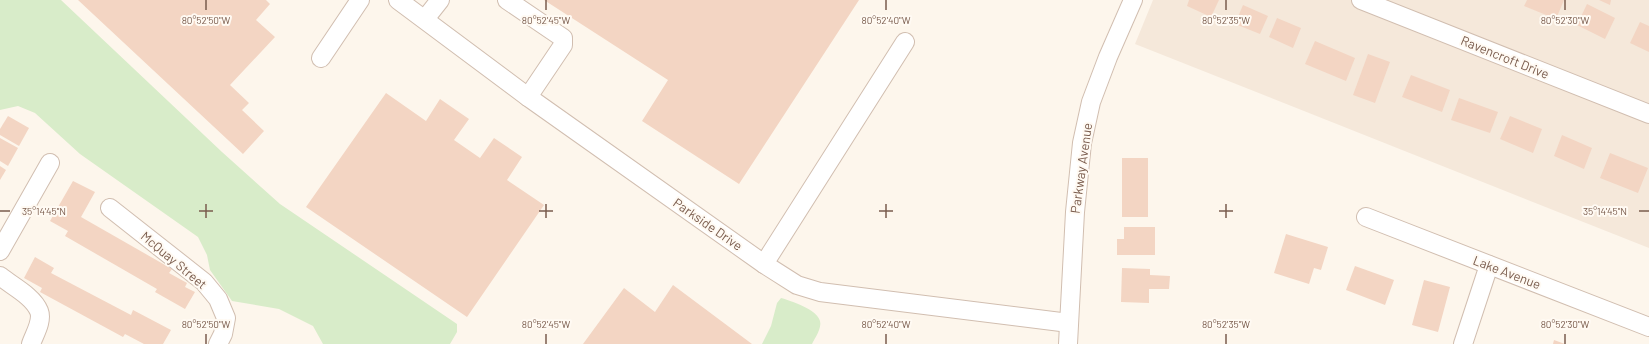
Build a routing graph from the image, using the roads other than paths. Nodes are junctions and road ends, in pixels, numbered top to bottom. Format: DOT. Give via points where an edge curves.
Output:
graph roads {
  1 [pos="360,0"];
  2 [pos="398,0"];
  3 [pos="440,0"];
  4 [pos="507,0"];
  5 [pos="1133,0"];
  6 [pos="1361,0"];
  7 [pos="425,19"];
  8 [pos="905,42"];
  9 [pos="321,58"];
  10 [pos="528,97"];
  11 [pos="1649,114"];
  12 [pos="50,163"];
  13 [pos="110,208"];
  14 [pos="1366,217"];
  15 [pos="0,251"];
  16 [pos="764,264"];
  17 [pos="1489,265"];
  18 [pos="0,276"];
  19 [pos="1069,324"];
  20 [pos="1649,327"];
  21 [pos="31,344"];
  22 [pos="218,344"];
  23 [pos="1068,344"];
  24 [pos="1463,344"];
  1 -- 9 [label="street"];
  2 -- 7 [label="street, Parkside Drive"];
  3 -- 7 [label="street"];
  4 -- 10 [label="street" via="563,38 563,45"];
  5 -- 19 [label="street, Parkway Avenue" via="1091,102 1082,143 1074,212"];
  6 -- 11 [label="street, Ravencroft Drive"];
  7 -- 10 [label="street, Parkside Drive"];
  8 -- 16 [label="street"];
  10 -- 16 [label="street, Parkside Drive"];
  12 -- 15 [label="street"];
  13 -- 22 [label="street, McQuay Street" via="204,282 218,299 226,318 224,334"];
  14 -- 17 [label="street, Lake Avenue"];
  16 -- 19 [label="street, Parkside Drive" via="797,285 820,292"];
  17 -- 20 [label="street, Lake Avenue"];
  17 -- 24 [label="street"];
  18 -- 21 [label="street" via="30,299 39,312 38,325"];
  19 -- 23 [label="street, Parkway Avenue"];
}
